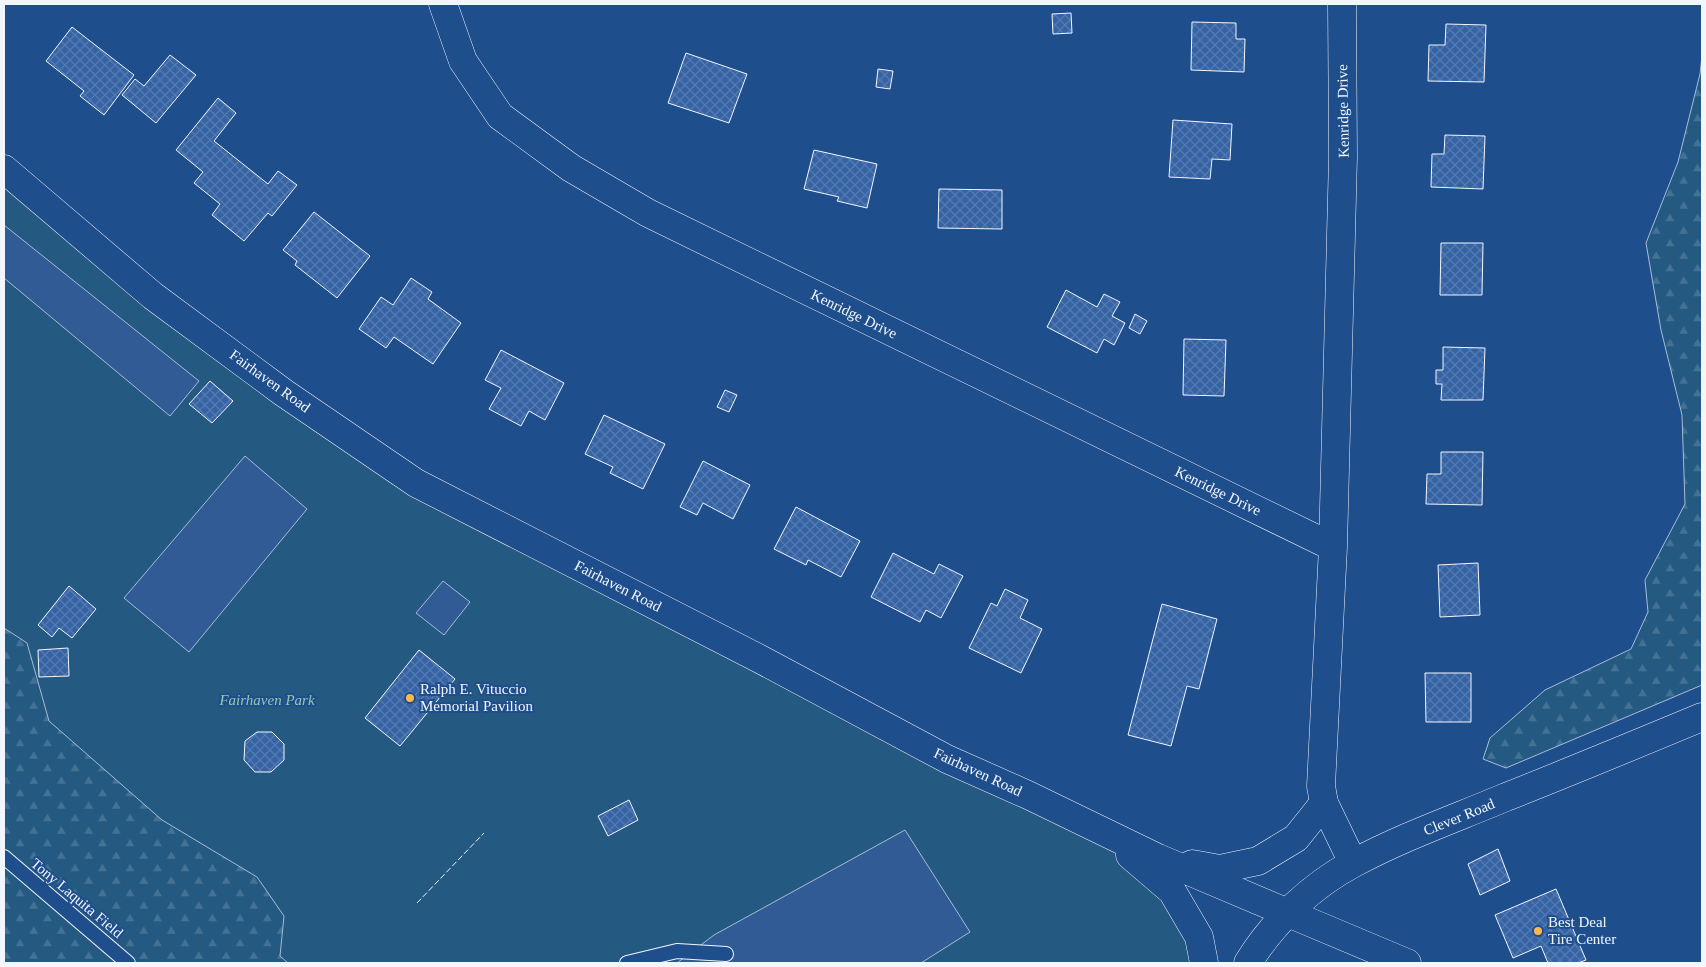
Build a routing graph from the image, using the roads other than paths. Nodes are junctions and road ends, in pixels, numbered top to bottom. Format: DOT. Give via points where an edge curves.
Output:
graph roads {
  1 [pos="443,4"];
  2 [pos="1342,4"];
  3 [pos="4,169"];
  4 [pos="1333,547"];
  5 [pos="1702,717"];
  6 [pos="1324,803"];
  7 [pos="1109,836"];
  8 [pos="4,857"];
  9 [pos="1158,858"];
  10 [pos="1353,863"];
  11 [pos="1288,913"];
  12 [pos="726,954"];
  13 [pos="128,963"];
  14 [pos="627,963"];
  15 [pos="1204,963"];
  16 [pos="1248,963"];
  17 [pos="1407,963"];
  1 -- 4 [label="street, Kenridge Drive" via="463,61 500,116 571,168 648,213"];
  2 -- 4 [label="street, Kenridge Drive" via="1344,157"];
  3 -- 7 [label="street, Fairhaven Road" via="153,296 416,483 947,759"];
  4 -- 6 [label="street, Kenridge Drive" via="1321,786"];
  5 -- 10 [label="street, Clever Road"];
  6 -- 9 [label="street" via="1296,838 1258,861 1220,869"];
  6 -- 10 [label="street, Kenridge Drive"];
  7 -- 9 [label="street, Fairhaven Road"];
  7 -- 15 [label="street" via="1172,891 1199,937"];
  8 -- 13 [label="lane, Tony Laquita Field"];
  9 -- 11 [label="street, Fairhaven Road"];
  10 -- 11 [label="street, Clever Road" via="1318,886"];
  11 -- 16 [label="street, Clever Road"];
  11 -- 17 [label="street, Fairhaven Road"];
  12 -- 14 [label="lane" via="677,951"];
}
